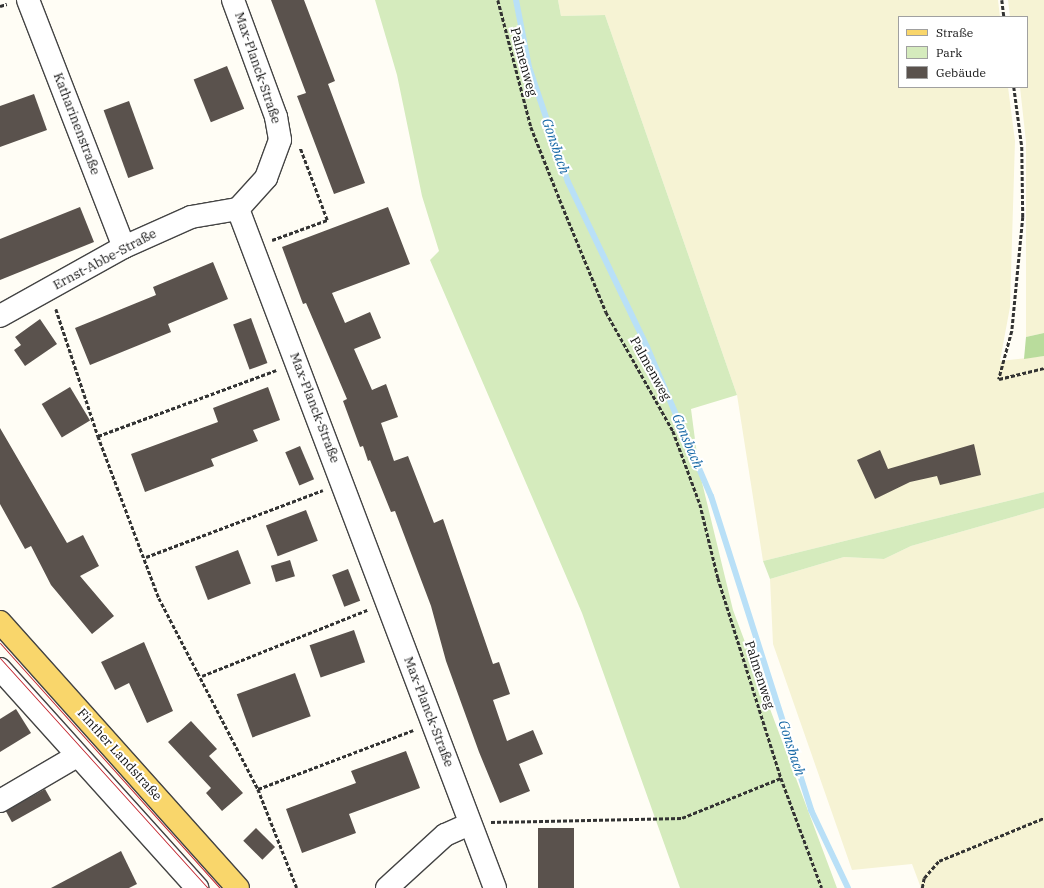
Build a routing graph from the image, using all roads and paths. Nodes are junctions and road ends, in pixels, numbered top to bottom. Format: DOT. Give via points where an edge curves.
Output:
graph roads {
  1 [pos="28,0"];
  2 [pos="233,0"];
  3 [pos="498,0"];
  4 [pos="1002,0"];
  5 [pos="1004,16"];
  6 [pos="1014,88"];
  7 [pos="280,140"];
  8 [pos="238,209"];
  9 [pos="124,247"];
  10 [pos="254,249"];
  11 [pos="49,289"];
  12 [pos="0,316"];
  13 [pos="297,362"];
  14 [pos="1044,368"];
  15 [pos="98,436"];
  16 [pos="342,483"];
  17 [pos="146,557"];
  18 [pos="387,602"];
  19 [pos="0,622"];
  20 [pos="0,669"];
  21 [pos="202,676"];
  22 [pos="432,723"];
  23 [pos="77,756"];
  24 [pos="781,778"];
  25 [pos="258,789"];
  26 [pos="0,801"];
  27 [pos="1044,818"];
  28 [pos="479,823"];
  29 [pos="196,888"];
  30 [pos="238,888"];
  31 [pos="297,888"];
  32 [pos="387,888"];
  33 [pos="495,888"];
  34 [pos="822,888"];
  35 [pos="922,888"];
  1 -- 9 [label="street, Katharinenstraße"];
  2 -- 7 [label="street, Max-Planck-Straße" via="276,117"];
  3 -- 24 [label="path, Palmenweg" via="531,127 562,205 606,312 673,431 700,504 718,578"];
  4 -- 5 [label="path"];
  6 -- 14 [label="path" via="1022,147 1023,217 1012,332 999,379"];
  7 -- 8 [label="street, Max-Planck-Straße" via="266,178"];
  7 -- 10 [label="path" via="299,146 327,220"];
  8 -- 9 [label="street, Ernst-Abbe-Straße" via="191,217"];
  8 -- 10 [label="street, Max-Planck-Straße"];
  9 -- 11 [label="street, Ernst-Abbe-Straße"];
  10 -- 13 [label="street, Max-Planck-Straße"];
  11 -- 12 [label="street, Ernst-Abbe-Straße"];
  11 -- 15 [label="path"];
  13 -- 15 [label="path"];
  13 -- 16 [label="street, Max-Planck-Straße"];
  15 -- 17 [label="path"];
  16 -- 17 [label="path"];
  16 -- 18 [label="street, Max-Planck-Straße"];
  17 -- 21 [label="path" via="159,598"];
  18 -- 21 [label="path"];
  18 -- 22 [label="street, Max-Planck-Straße"];
  19 -- 30 [label="main road, Finther Landstraße"];
  20 -- 23 [label="street"];
  21 -- 25 [label="path"];
  22 -- 25 [label="path"];
  22 -- 28 [label="street, Max-Planck-Straße"];
  23 -- 26 [label="street"];
  23 -- 29 [label="street"];
  24 -- 28 [label="path" via="682,818"];
  24 -- 34 [label="path, Palmenweg"];
  25 -- 31 [label="path"];
  27 -- 35 [label="path" via="940,861 924,878"];
  28 -- 32 [label="street" via="445,835"];
  28 -- 33 [label="street, Max-Planck-Straße"];
}
